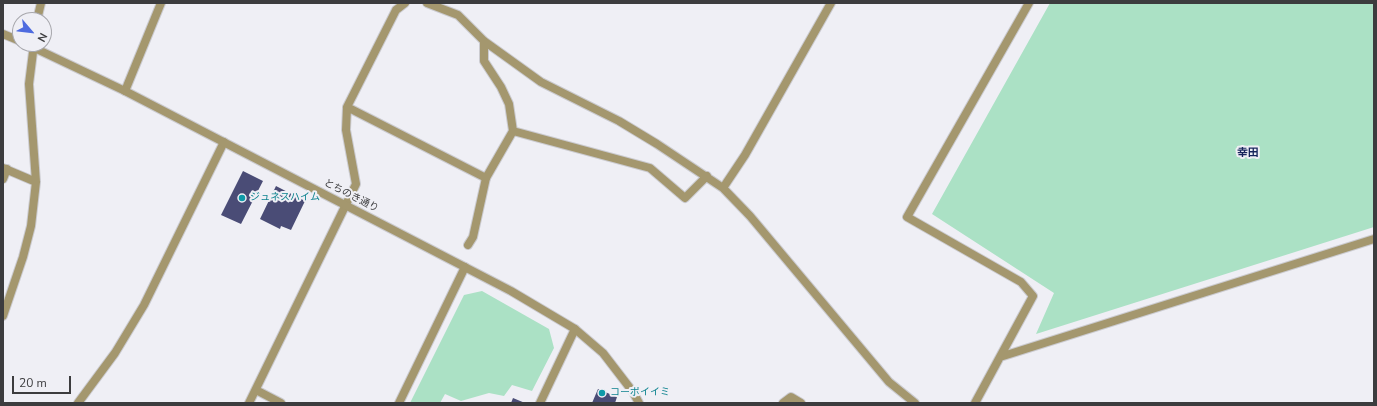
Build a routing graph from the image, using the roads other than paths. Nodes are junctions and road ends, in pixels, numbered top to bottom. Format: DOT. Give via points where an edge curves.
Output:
graph roads {
  1 [pos="161,3"];
  2 [pos="405,3"];
  3 [pos="427,3"];
  4 [pos="831,3"];
  5 [pos="1029,3"];
  6 [pos="484,42"];
  7 [pos="31,52"];
  8 [pos="45,52"];
  9 [pos="125,91"];
  10 [pos="347,107"];
  11 [pos="513,131"];
  12 [pos="224,142"];
  13 [pos="5,168"];
  14 [pos="707,176"];
  15 [pos="486,178"];
  16 [pos="3,179"];
  17 [pos="36,182"];
  18 [pos="723,188"];
  19 [pos="346,205"];
  20 [pos="1374,239"];
  21 [pos="468,245"];
  22 [pos="466,267"];
  23 [pos="3,316"];
  24 [pos="575,329"];
  25 [pos="1000,357"];
  26 [pos="256,390"];
  27 [pos="78,403"];
  28 [pos="249,403"];
  29 [pos="281,403"];
  30 [pos="398,403"];
  31 [pos="540,403"];
  32 [pos="639,403"];
  33 [pos="783,403"];
  34 [pos="801,403"];
  35 [pos="915,403"];
  36 [pos="975,403"];
  1 -- 9 [label="street"];
  2 -- 10 [label="street" via="396,10"];
  3 -- 6 [label="street" via="458,15"];
  4 -- 18 [label="street" via="745,155"];
  5 -- 25 [label="street" via="907,217 1021,282 1033,296"];
  6 -- 11 [label="street" via="484,61 509,104"];
  6 -- 14 [label="street" via="541,82 619,121"];
  7 -- 17 [label="street" via="29,84"];
  8 -- 9 [label="street, とちのき通り"];
  9 -- 12 [label="street, とちのき通り"];
  10 -- 15 [label="street"];
  10 -- 19 [label="street" via="346,130 356,184"];
  11 -- 14 [label="street" via="650,168 685,198"];
  11 -- 15 [label="street"];
  12 -- 19 [label="street, とちのき通り"];
  12 -- 27 [label="street" via="144,305 115,354"];
  13 -- 16 [label="street"];
  13 -- 17 [label="street"];
  14 -- 18 [label="street"];
  15 -- 21 [label="street" via="473,236"];
  17 -- 23 [label="street" via="32,226"];
  18 -- 35 [label="street" via="750,216 889,382"];
  19 -- 22 [label="street, とちのき通り"];
  19 -- 26 [label="street"];
  20 -- 25 [label="street"];
  22 -- 24 [label="street, とちのき通り"];
  22 -- 30 [label="street"];
  24 -- 31 [label="street"];
  24 -- 32 [label="street, とちのき通り" via="603,353"];
  25 -- 36 [label="street"];
  26 -- 28 [label="street"];
  26 -- 29 [label="street"];
  33 -- 34 [label="street" via="791,396"];
}
